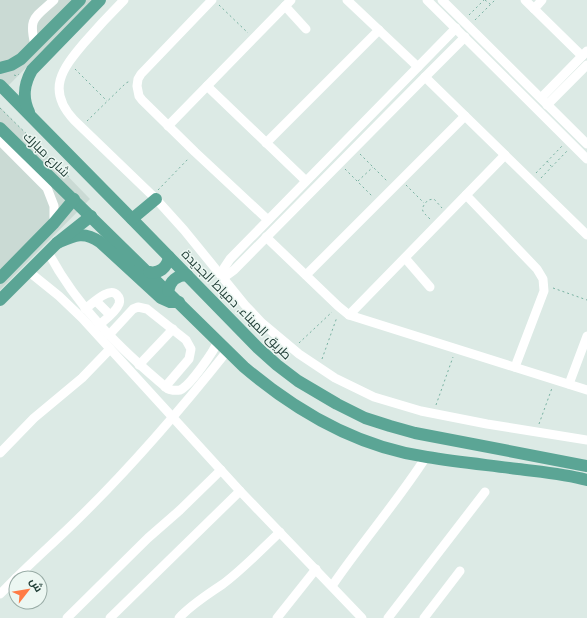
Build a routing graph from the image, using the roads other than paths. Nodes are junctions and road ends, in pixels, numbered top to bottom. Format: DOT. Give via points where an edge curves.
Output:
graph roads {
  1 [pos="54,0"];
  2 [pos="80,0"];
  3 [pos="100,0"];
  4 [pos="124,0"];
  5 [pos="347,0"];
  6 [pos="427,0"];
  7 [pos="442,0"];
  8 [pos="525,0"];
  9 [pos="542,0"];
  10 [pos="216,3"];
  11 [pos="288,3"];
  12 [pos="534,8"];
  13 [pos="306,28"];
  14 [pos="456,28"];
  15 [pos="379,30"];
  16 [pos="465,37"];
  17 [pos="35,45"];
  18 [pos="584,54"];
  19 [pos="587,65"];
  20 [pos="418,67"];
  21 [pos="0,68"];
  22 [pos="425,77"];
  23 [pos="0,85"];
  24 [pos="207,86"];
  25 [pos="544,101"];
  26 [pos="29,113"];
  27 [pos="465,116"];
  28 [pos="168,126"];
  29 [pos="0,128"];
  30 [pos="0,141"];
  31 [pos="266,143"];
  32 [pos="587,144"];
  33 [pos="505,156"];
  34 [pos="587,159"];
  35 [pos="30,165"];
  36 [pos="306,181"];
  37 [pos="466,195"];
  38 [pos="154,198"];
  39 [pos="74,199"];
  40 [pos="91,216"];
  41 [pos="132,219"];
  42 [pos="268,220"];
  43 [pos="54,223"];
  44 [pos="67,234"];
  45 [pos="587,235"];
  46 [pos="266,237"];
  47 [pos="52,248"];
  48 [pos="169,257"];
  49 [pos="405,258"];
  50 [pos="28,271"];
  51 [pos="148,272"];
  52 [pos="187,275"];
  53 [pos="306,275"];
  54 [pos="0,278"];
  55 [pos="222,278"];
  56 [pos="430,287"];
  57 [pos="168,291"];
  58 [pos="0,300"];
  59 [pos="96,301"];
  60 [pos="180,302"];
  61 [pos="86,310"];
  62 [pos="110,315"];
  63 [pos="350,315"];
  64 [pos="100,326"];
  65 [pos="173,329"];
  66 [pos="109,335"];
  67 [pos="587,336"];
  68 [pos="218,341"];
  69 [pos="110,348"];
  70 [pos="228,350"];
  71 [pos="139,365"];
  72 [pos="515,367"];
  73 [pos="569,384"];
  74 [pos="165,387"];
  75 [pos="587,390"];
  76 [pos="172,418"];
  77 [pos="587,440"];
  78 [pos="0,453"];
  79 [pos="426,457"];
  80 [pos="587,466"];
  81 [pos="221,470"];
  82 [pos="587,480"];
  83 [pos="240,491"];
  84 [pos="485,492"];
  85 [pos="280,532"];
  86 [pos="24,570"];
  87 [pos="316,570"];
  88 [pos="460,571"];
  89 [pos="8,586"];
  90 [pos="332,586"];
  91 [pos="0,594"];
  92 [pos="67,618"];
  93 [pos="110,618"];
  94 [pos="179,618"];
  95 [pos="277,618"];
  96 [pos="362,618"];
  97 [pos="388,618"];
  98 [pos="424,618"];
  1 -- 17 [label="street" via="32,24"];
  2 -- 17 [label="main road"];
  3 -- 26 [label="main road" via="28,75 24,88"];
  4 -- 38 [label="street" via="68,62 60,78 60,97 68,114"];
  5 -- 15 [label="street"];
  6 -- 14 [label="street"];
  7 -- 25 [label="street"];
  8 -- 12 [label="street"];
  9 -- 12 [label="street"];
  10 -- 28 [label="street" via="141,74 137,82 139,96"];
  11 -- 13 [label="street"];
  11 -- 24 [label="street"];
  12 -- 18 [label="street"];
  14 -- 16 [label="street"];
  14 -- 20 [label="street"];
  15 -- 20 [label="street"];
  15 -- 31 [label="street"];
  16 -- 22 [label="street"];
  16 -- 34 [label="street"];
  17 -- 21 [label="main road" via="16,63"];
  18 -- 25 [label="street"];
  19 -- 25 [label="street"];
  20 -- 36 [label="street"];
  22 -- 27 [label="street"];
  22 -- 46 [label="street"];
  23 -- 26 [label="main road, شارع مبارك"];
  24 -- 28 [label="street"];
  24 -- 31 [label="street"];
  25 -- 32 [label="street"];
  26 -- 41 [label="main road, طريق الميناء, دمياط الجديدة"];
  27 -- 33 [label="street"];
  27 -- 53 [label="street"];
  28 -- 42 [label="street"];
  29 -- 35 [label="main road, شارع مبارك"];
  30 -- 35 [label="street"];
  31 -- 36 [label="street"];
  33 -- 37 [label="street"];
  33 -- 45 [label="street"];
  35 -- 39 [label="main road, شارع مبارك"];
  35 -- 43 [label="street" via="50,194 54,206"];
  36 -- 42 [label="street"];
  37 -- 49 [label="street"];
  37 -- 72 [label="street" via="541,273 544,292"];
  38 -- 41 [label="main road"];
  38 -- 55 [label="street" via="184,230"];
  39 -- 40 [label="main road"];
  39 -- 43 [label="main road"];
  40 -- 44 [label="main road"];
  40 -- 51 [label="main road"];
  41 -- 48 [label="main road, طريق الميناء, دمياط الجديدة"];
  42 -- 55 [label="street" via="226,263"];
  43 -- 44 [label="main road" via="65,223 68,228"];
  43 -- 54 [label="main road"];
  44 -- 47 [label="main road"];
  46 -- 53 [label="street"];
  46 -- 55 [label="street" via="234,270"];
  47 -- 50 [label="main road"];
  47 -- 60 [label="main road" via="77,235 91,237 100,242 161,298 170,302"];
  47 -- 61 [label="street" via="65,282"];
  48 -- 51 [label="main road" via="167,265 161,271"];
  48 -- 52 [label="main road, طريق الميناء, دمياط الجديدة"];
  49 -- 56 [label="street"];
  49 -- 63 [label="street"];
  50 -- 58 [label="main road"];
  50 -- 69 [label="street" via="59,296"];
  51 -- 57 [label="main road"];
  52 -- 57 [label="main road" via="179,276 173,281"];
  52 -- 80 [label="main road, طريق الميناء, دمياط الجديدة" via="277,365 298,381 365,418 416,433"];
  53 -- 63 [label="street"];
  55 -- 77 [label="street" via="262,323 292,349 318,368 374,397 433,413"];
  57 -- 60 [label="main road"];
  59 -- 61 [label="street"];
  59 -- 62 [label="street"];
  59 -- 62 [label="street" via="110,292 117,295 119,303"];
  60 -- 68 [label="main road"];
  61 -- 64 [label="street"];
  62 -- 64 [label="street"];
  63 -- 72 [label="street"];
  64 -- 66 [label="street"];
  65 -- 66 [label="street" via="147,309 138,307"];
  65 -- 71 [label="street"];
  65 -- 74 [label="street" via="188,342 191,352 187,361"];
  66 -- 71 [label="street"];
  67 -- 73 [label="street"];
  68 -- 70 [label="main road"];
  68 -- 74 [label="street" via="211,355 184,388 174,391"];
  69 -- 76 [label="street"];
  69 -- 78 [label="street" via="92,369 34,418"];
  70 -- 76 [label="street"];
  70 -- 79 [label="main road" via="265,384 335,429 387,449"];
  71 -- 74 [label="street"];
  72 -- 73 [label="street"];
  73 -- 75 [label="street"];
  76 -- 81 [label="street"];
  76 -- 86 [label="street" via="86,512"];
  79 -- 82 [label="main road"];
  79 -- 90 [label="street"];
  81 -- 83 [label="street"];
  81 -- 92 [label="street"];
  83 -- 85 [label="street"];
  83 -- 93 [label="street"];
  84 -- 97 [label="street"];
  85 -- 87 [label="street"];
  85 -- 94 [label="street" via="238,572 191,605"];
  87 -- 90 [label="street"];
  87 -- 95 [label="street"];
  88 -- 98 [label="street"];
  89 -- 91 [label="street"];
  90 -- 96 [label="street"];
}
